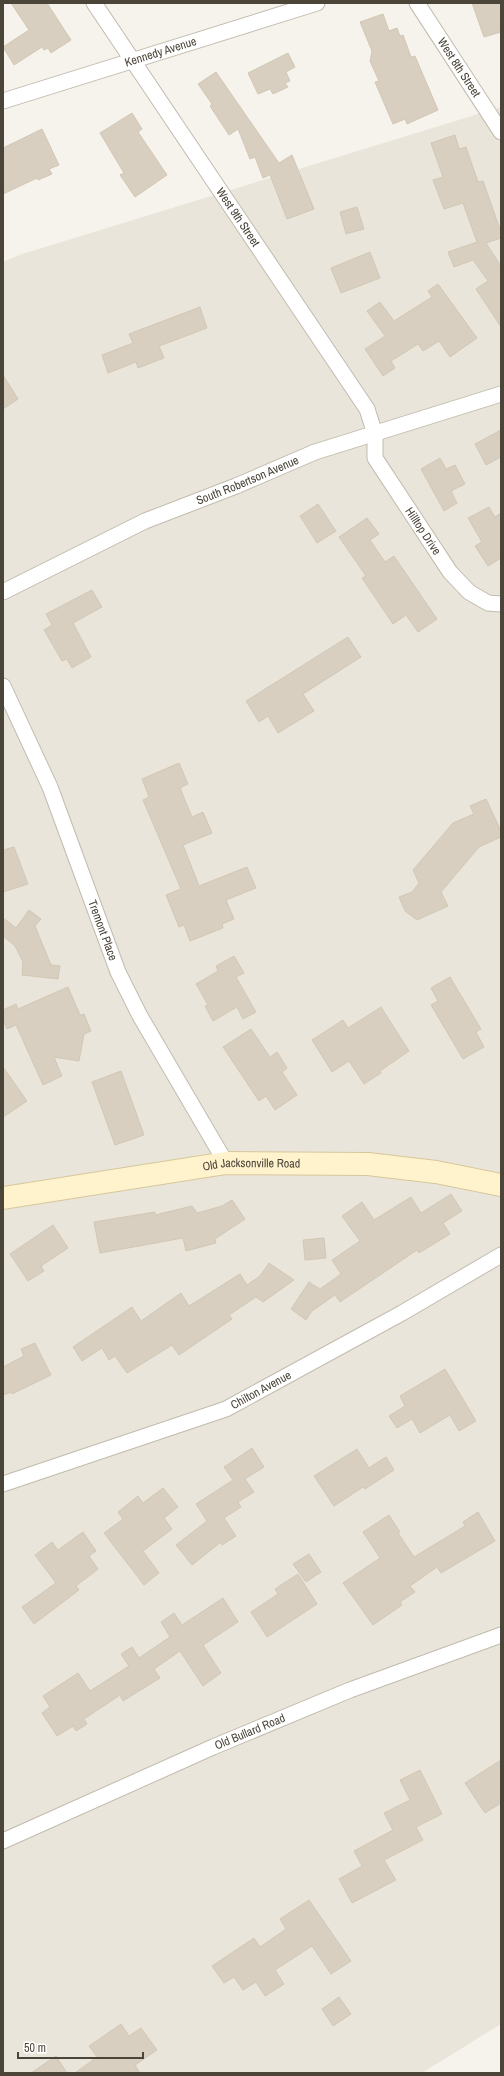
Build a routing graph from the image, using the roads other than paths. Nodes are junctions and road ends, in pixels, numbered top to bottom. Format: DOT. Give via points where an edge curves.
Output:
graph roads {
  1 [pos="94,3"];
  2 [pos="317,3"];
  3 [pos="417,3"];
  4 [pos="132,62"];
  5 [pos="3,101"];
  6 [pos="501,132"];
  7 [pos="501,394"];
  8 [pos="375,434"];
  9 [pos="3,592"];
  10 [pos="501,604"];
  11 [pos="3,686"];
  12 [pos="226,1164"];
  13 [pos="501,1185"];
  14 [pos="3,1198"];
  15 [pos="501,1255"];
  16 [pos="3,1484"];
  17 [pos="501,1635"];
  18 [pos="3,1841"];
  1 -- 4 [label="street, West 9th Street"];
  2 -- 4 [label="street, Kennedy Avenue"];
  3 -- 6 [label="street, West 8th Street"];
  4 -- 5 [label="street, Kennedy Avenue"];
  4 -- 8 [label="street, West 9th Street" via="367,409"];
  7 -- 8 [label="street, South Robertson Avenue"];
  8 -- 9 [label="street, South Robertson Avenue" via="315,452 145,521"];
  8 -- 10 [label="street, Hilltop Drive" via="375,458 450,572 469,592 488,603"];
  11 -- 12 [label="street, Tremont Place" via="50,787 118,972 140,1016"];
  12 -- 13 [label="main road, Old Jacksonville Road" via="368,1164 436,1172"];
  12 -- 14 [label="main road, Old Jacksonville Road"];
  15 -- 16 [label="street, Chilton Avenue" via="395,1317 226,1409"];
  17 -- 18 [label="street, Old Bullard Road" via="350,1690 213,1747"];
}
